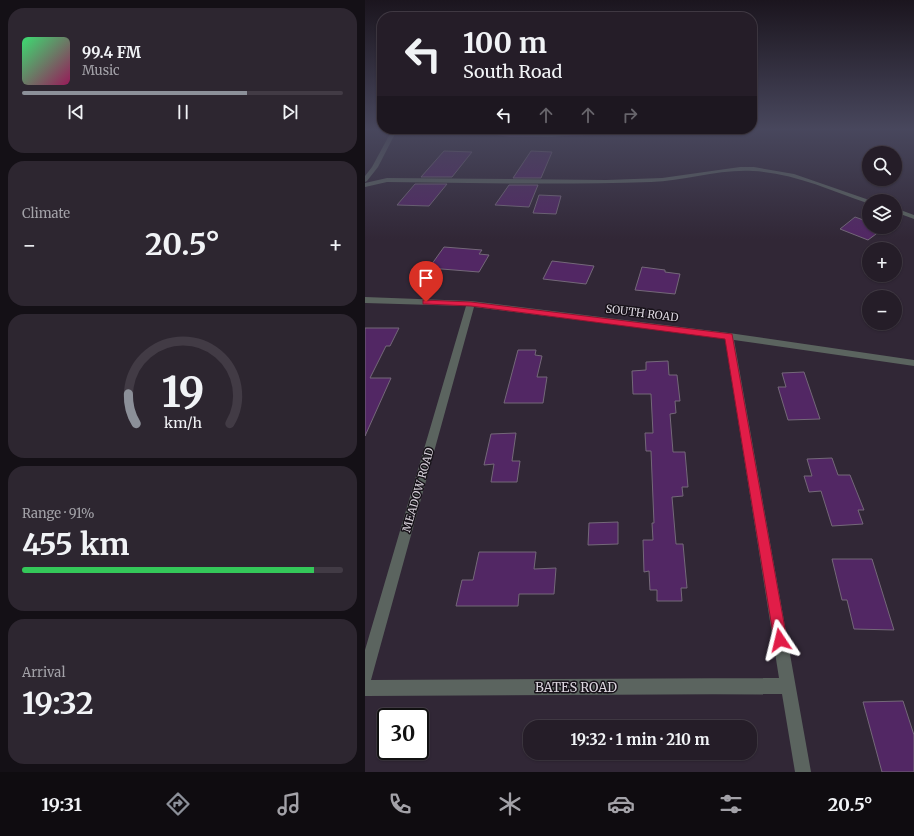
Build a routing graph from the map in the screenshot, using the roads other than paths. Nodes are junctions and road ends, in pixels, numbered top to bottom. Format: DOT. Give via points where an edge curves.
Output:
graph roads {
  1 [pos="376,166"];
  2 [pos="365,180"];
  3 [pos="365,185"];
  4 [pos="862,200"];
  5 [pos="902,213"];
  6 [pos="914,217"];
  7 [pos="365,300"];
  8 [pos="471,304"];
  9 [pos="729,336"];
  10 [pos="914,363"];
  11 [pos="365,676"];
  12 [pos="788,686"];
  13 [pos="365,688"];
  14 [pos="803,772"];
  1 -- 2 [label="street"];
  3 -- 4 [label="street" via="387,180 655,180 754,169 792,175"];
  5 -- 6 [label="street"];
  7 -- 8 [label="street, SOUTH ROAD"];
  8 -- 9 [label="street, SOUTH ROAD"];
  8 -- 11 [label="street, MEADOW ROAD"];
  9 -- 10 [label="street, SOUTH ROAD"];
  9 -- 12 [label="street"];
  12 -- 13 [label="street, BATES ROAD"];
  12 -- 14 [label="street"];
}
